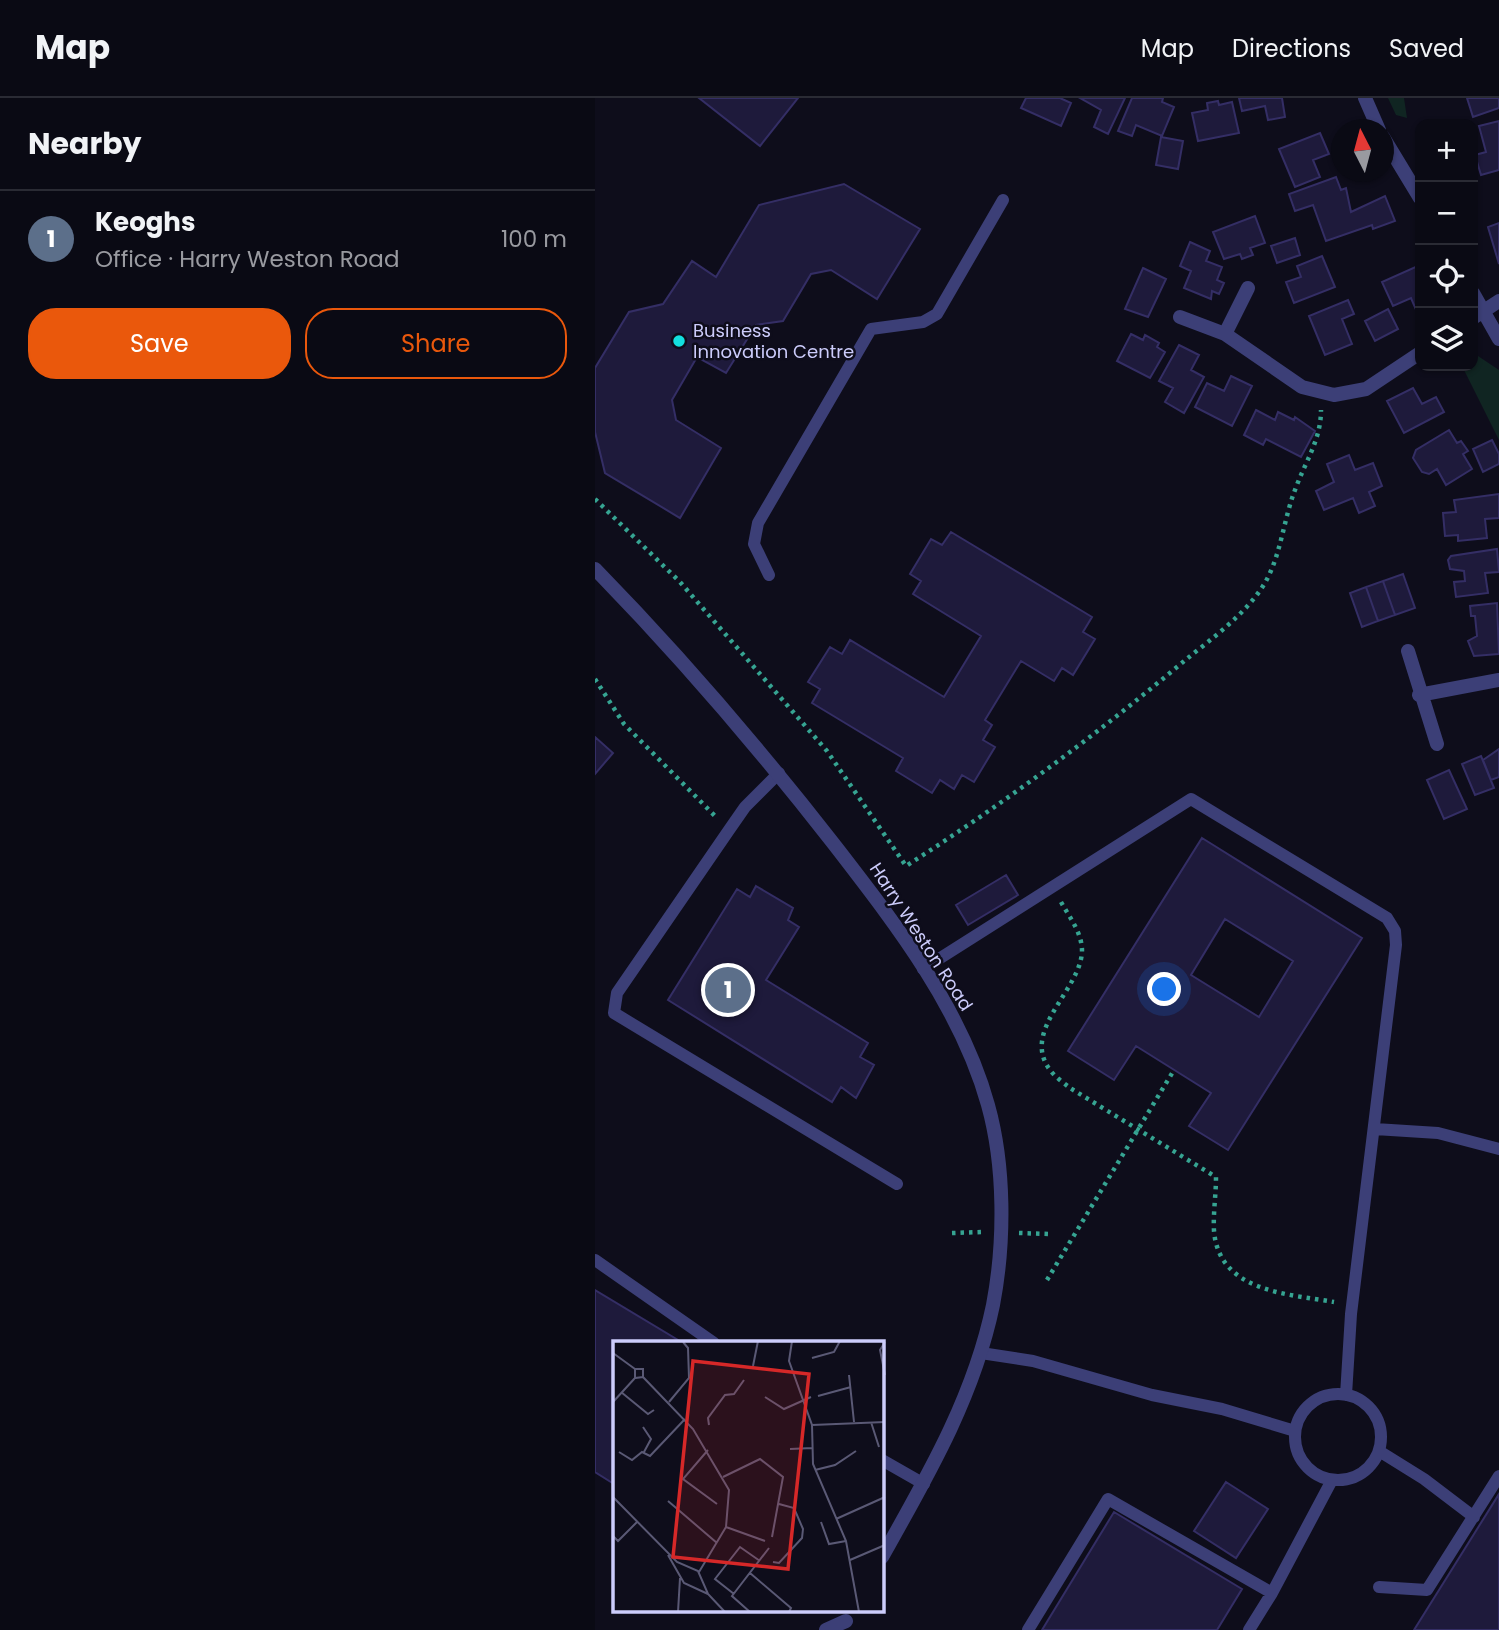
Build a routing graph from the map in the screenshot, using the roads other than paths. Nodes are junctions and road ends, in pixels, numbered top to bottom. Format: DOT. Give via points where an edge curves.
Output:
graph roads {
  1 [pos="1365,98"];
  2 [pos="1374,119"];
  3 [pos="1394,154"];
  4 [pos="1415,190"];
  5 [pos="1003,200"];
  6 [pos="1248,288"];
  7 [pos="1499,301"];
  8 [pos="1478,315"];
  9 [pos="1179,317"];
  10 [pos="1225,334"];
  11 [pos="1499,339"];
  12 [pos="1415,356"];
  13 [pos="595,569"];
  14 [pos="769,575"];
  15 [pos="1408,650"];
  16 [pos="1499,680"];
  17 [pos="1419,695"];
  18 [pos="1437,744"];
  19 [pos="779,774"];
  20 [pos="923,969"];
  21 [pos="1375,1129"];
  22 [pos="1499,1149"];
  23 [pos="897,1184"];
  24 [pos="595,1259"];
  25 [pos="711,1341"];
  26 [pos="981,1353"];
  27 [pos="1346,1395"];
  28 [pos="1295,1431"];
  29 [pos="1379,1451"];
  30 [pos="884,1461"];
  31 [pos="1499,1476"];
  32 [pos="1332,1480"];
  33 [pos="924,1483"];
  34 [pos="1474,1517"];
  35 [pos="884,1553"];
  36 [pos="1379,1587"];
  37 [pos="1272,1594"];
  38 [pos="848,1620"];
  39 [pos="826,1630"];
  40 [pos="1028,1630"];
  41 [pos="1249,1630"];
  1 -- 2 [label="street"];
  3 -- 4 [label="street"];
  5 -- 14 [label="lane" via="937,314 923,322 871,329 758,523 754,544"];
  6 -- 10 [label="street"];
  7 -- 8 [label="street"];
  8 -- 11 [label="street"];
  9 -- 10 [label="street"];
  10 -- 12 [label="street" via="1302,387 1334,395 1366,389"];
  13 -- 19 [label="street, Harry Weston Road" via="692,671"];
  15 -- 17 [label="street"];
  16 -- 17 [label="street"];
  17 -- 18 [label="street"];
  19 -- 20 [label="street, Harry Weston Road" via="871,892"];
  19 -- 23 [label="lane" via="729,830 617,993 614,1013"];
  20 -- 21 [label="lane" via="1191,799 1387,918 1395,931"];
  20 -- 26 [label="street, Harry Weston Road" via="974,1062 997,1149 999,1258"];
  21 -- 22 [label="lane" via="1438,1132"];
  21 -- 27 [label="lane" via="1352,1305"];
  24 -- 25 [label="lane"];
  26 -- 28 [label="lane" via="1033,1361"];
  26 -- 33 [label="street, Harry Weston Road" via="956,1419"];
  27 -- 28 [label="lane" via="1317,1400 1300,1416"];
  27 -- 29 [label="lane" via="1364,1403 1376,1416 1381,1431"];
  28 -- 32 [label="lane" via="1304,1464"];
  29 -- 32 [label="lane" via="1365,1471"];
  29 -- 34 [label="lane"];
  30 -- 33 [label="lane"];
  31 -- 34 [label="lane"];
  32 -- 37 [label="lane"];
  33 -- 35 [label="street, Harry Weston Road"];
  34 -- 36 [label="lane" via="1427,1590"];
  37 -- 40 [label="lane" via="1108,1499"];
  37 -- 41 [label="lane"];
  38 -- 39 [label="street"];
}
